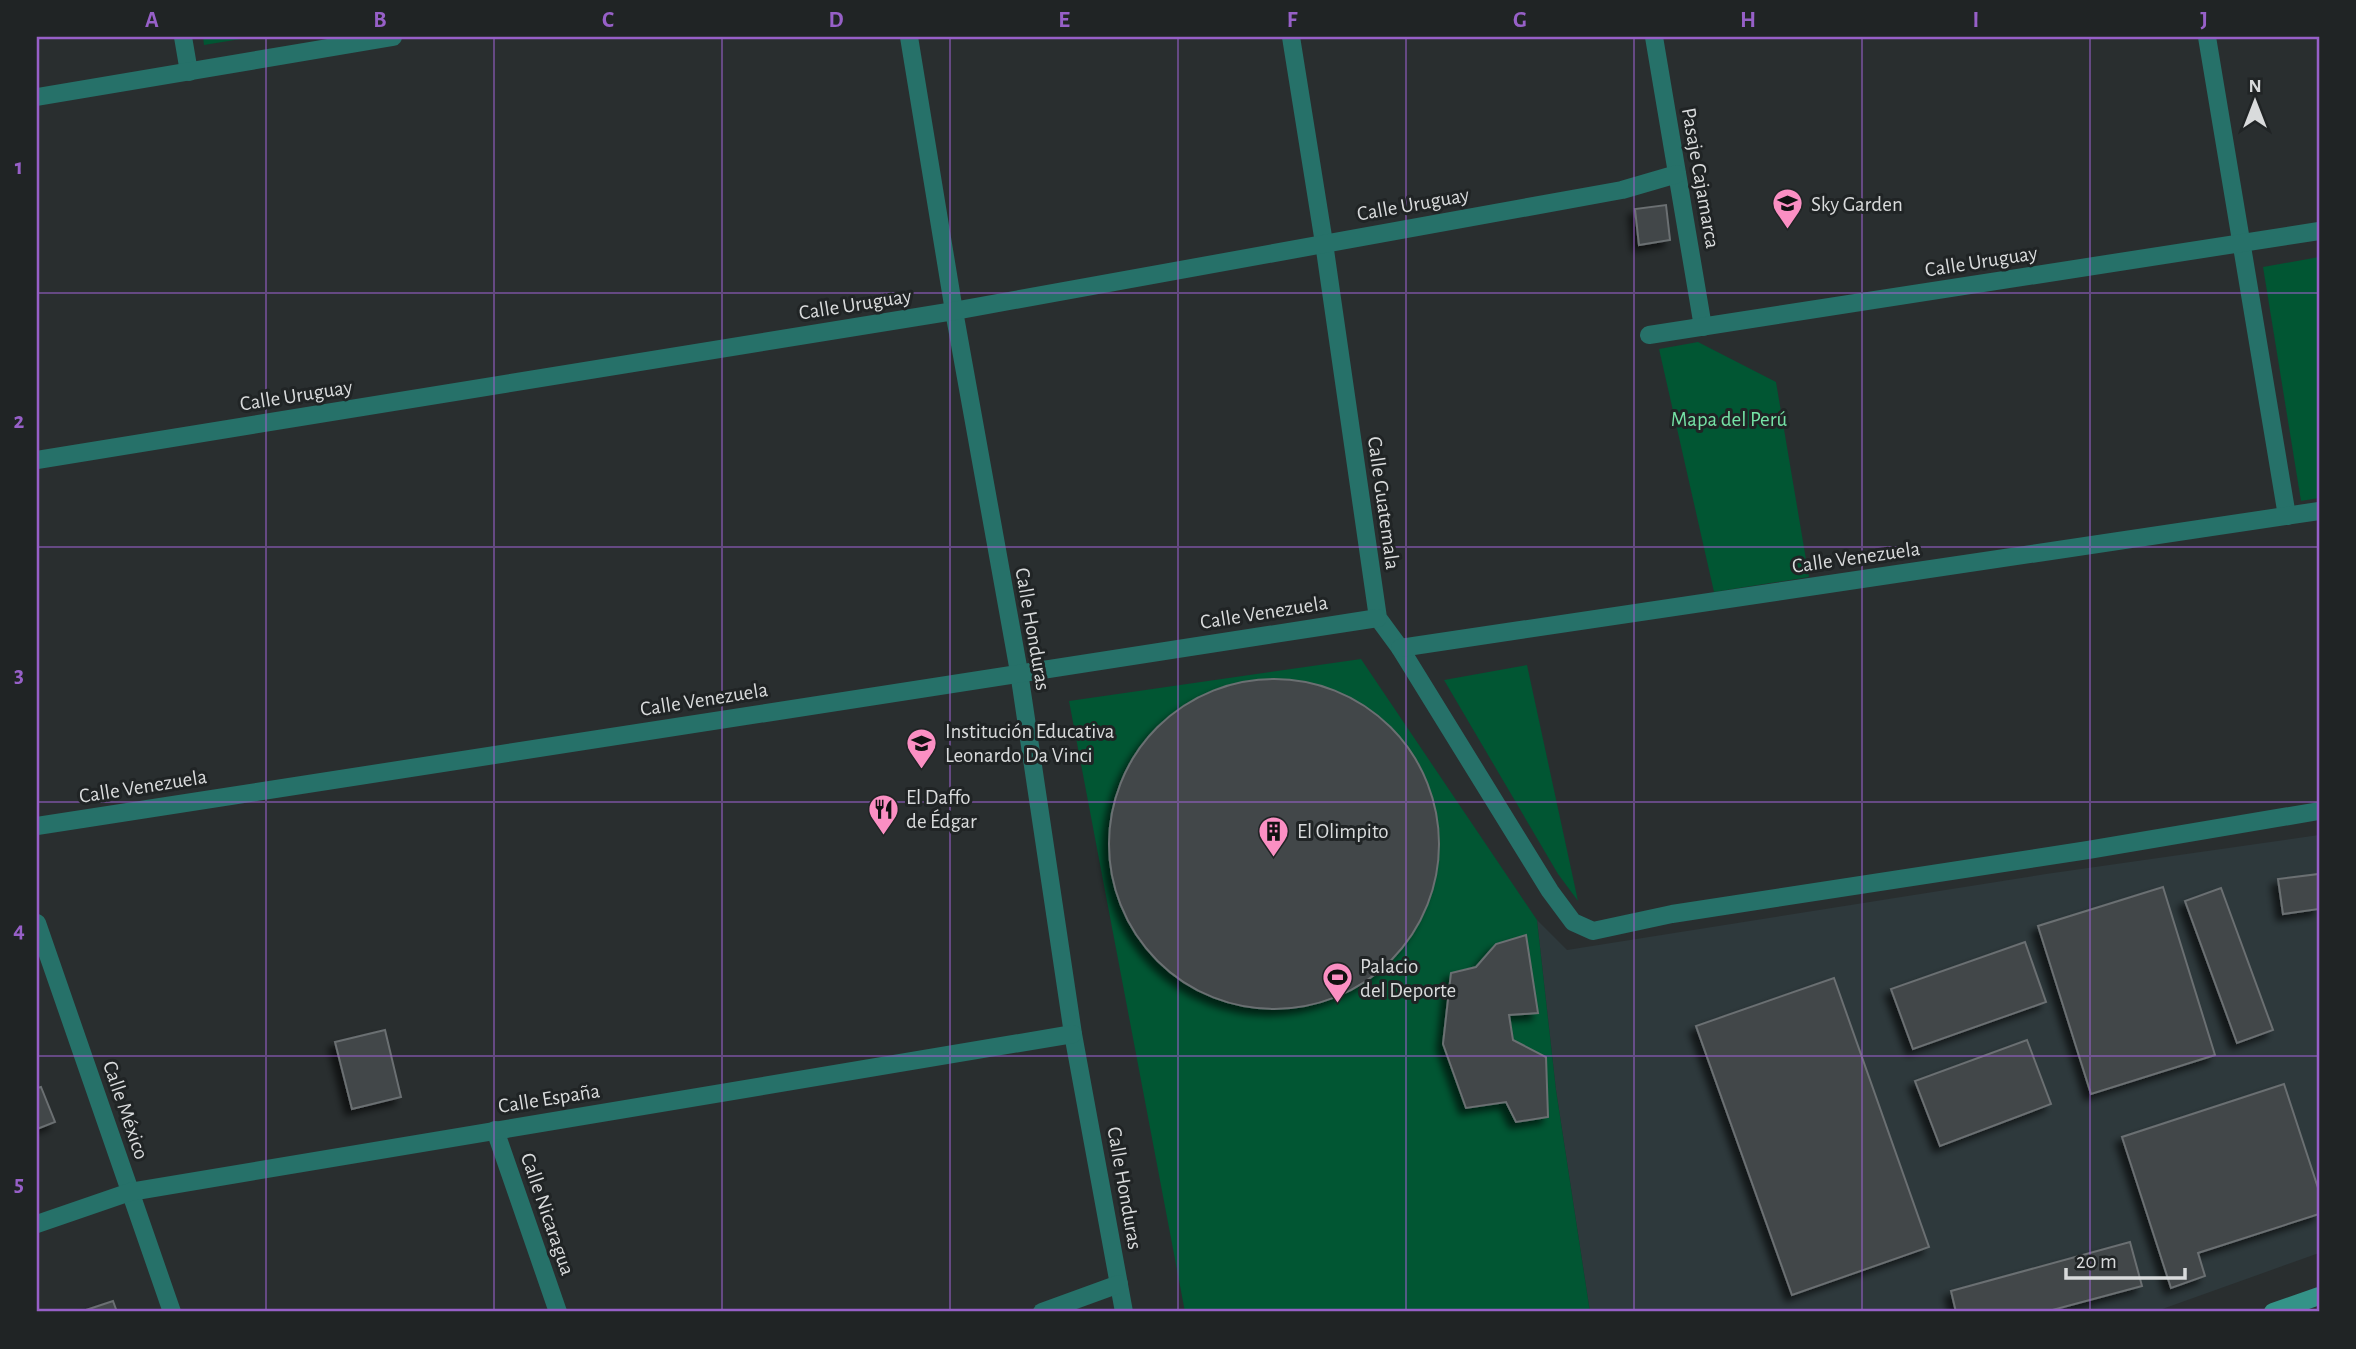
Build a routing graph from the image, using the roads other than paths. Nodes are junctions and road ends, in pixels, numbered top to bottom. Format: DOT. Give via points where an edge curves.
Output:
graph roads {
  1 [pos="183,37"];
  2 [pos="393,37"];
  3 [pos="909,37"];
  4 [pos="1291,37"];
  5 [pos="1654,37"];
  6 [pos="2207,37"];
  7 [pos="189,72"];
  8 [pos="37,97"];
  9 [pos="1677,174"];
  10 [pos="2319,231"];
  11 [pos="1324,243"];
  12 [pos="2242,244"];
  13 [pos="954,311"];
  14 [pos="1703,327"];
  15 [pos="1649,335"];
  16 [pos="37,460"];
  17 [pos="2319,511"];
  18 [pos="2287,516"];
  19 [pos="1378,618"];
  20 [pos="1400,648"];
  21 [pos="1018,673"];
  22 [pos="2319,811"];
  23 [pos="37,826"];
  24 [pos="37,923"];
  25 [pos="1073,1034"];
  26 [pos="495,1130"];
  27 [pos="130,1192"];
  28 [pos="37,1224"];
  29 [pos="1119,1284"];
  30 [pos="2319,1296"];
  31 [pos="172,1312"];
  32 [pos="558,1312"];
  33 [pos="1042,1312"];
  34 [pos="1124,1312"];
  35 [pos="2273,1312"];
  1 -- 7 [label="street"];
  2 -- 7 [label="street"];
  3 -- 13 [label="street, Calle Honduras"];
  4 -- 11 [label="street, Calle Guatemala"];
  5 -- 9 [label="street, Pasaje Cajamarca"];
  6 -- 12 [label="street"];
  7 -- 8 [label="street"];
  9 -- 11 [label="street, Calle Uruguay" via="1622,190"];
  9 -- 14 [label="street, Pasaje Cajamarca"];
  10 -- 12 [label="street, Calle Uruguay"];
  11 -- 13 [label="street, Calle Uruguay"];
  11 -- 19 [label="street, Calle Guatemala"];
  12 -- 14 [label="street, Calle Uruguay"];
  12 -- 18 [label="street"];
  13 -- 16 [label="street, Calle Uruguay"];
  13 -- 21 [label="street, Calle Honduras"];
  14 -- 15 [label="street, Calle Uruguay"];
  17 -- 18 [label="street, Calle Venezuela"];
  18 -- 20 [label="street, Calle Venezuela"];
  19 -- 20 [label="street, Calle Guatemala"];
  19 -- 21 [label="street, Calle Venezuela"];
  20 -- 22 [label="street, Calle Guatemala" via="1550,891 1573,922 1593,931 1672,914"];
  21 -- 23 [label="street, Calle Venezuela"];
  21 -- 25 [label="street, Calle Honduras"];
  24 -- 27 [label="street, Calle México"];
  25 -- 26 [label="street, Calle España"];
  25 -- 29 [label="street, Calle Honduras"];
  26 -- 27 [label="street, Calle España"];
  26 -- 32 [label="street, Calle Nicaragua"];
  27 -- 28 [label="street, Calle España"];
  27 -- 31 [label="street, Calle México"];
  29 -- 33 [label="street"];
  29 -- 34 [label="street, Calle Honduras"];
  30 -- 35 [label="street"];
}
